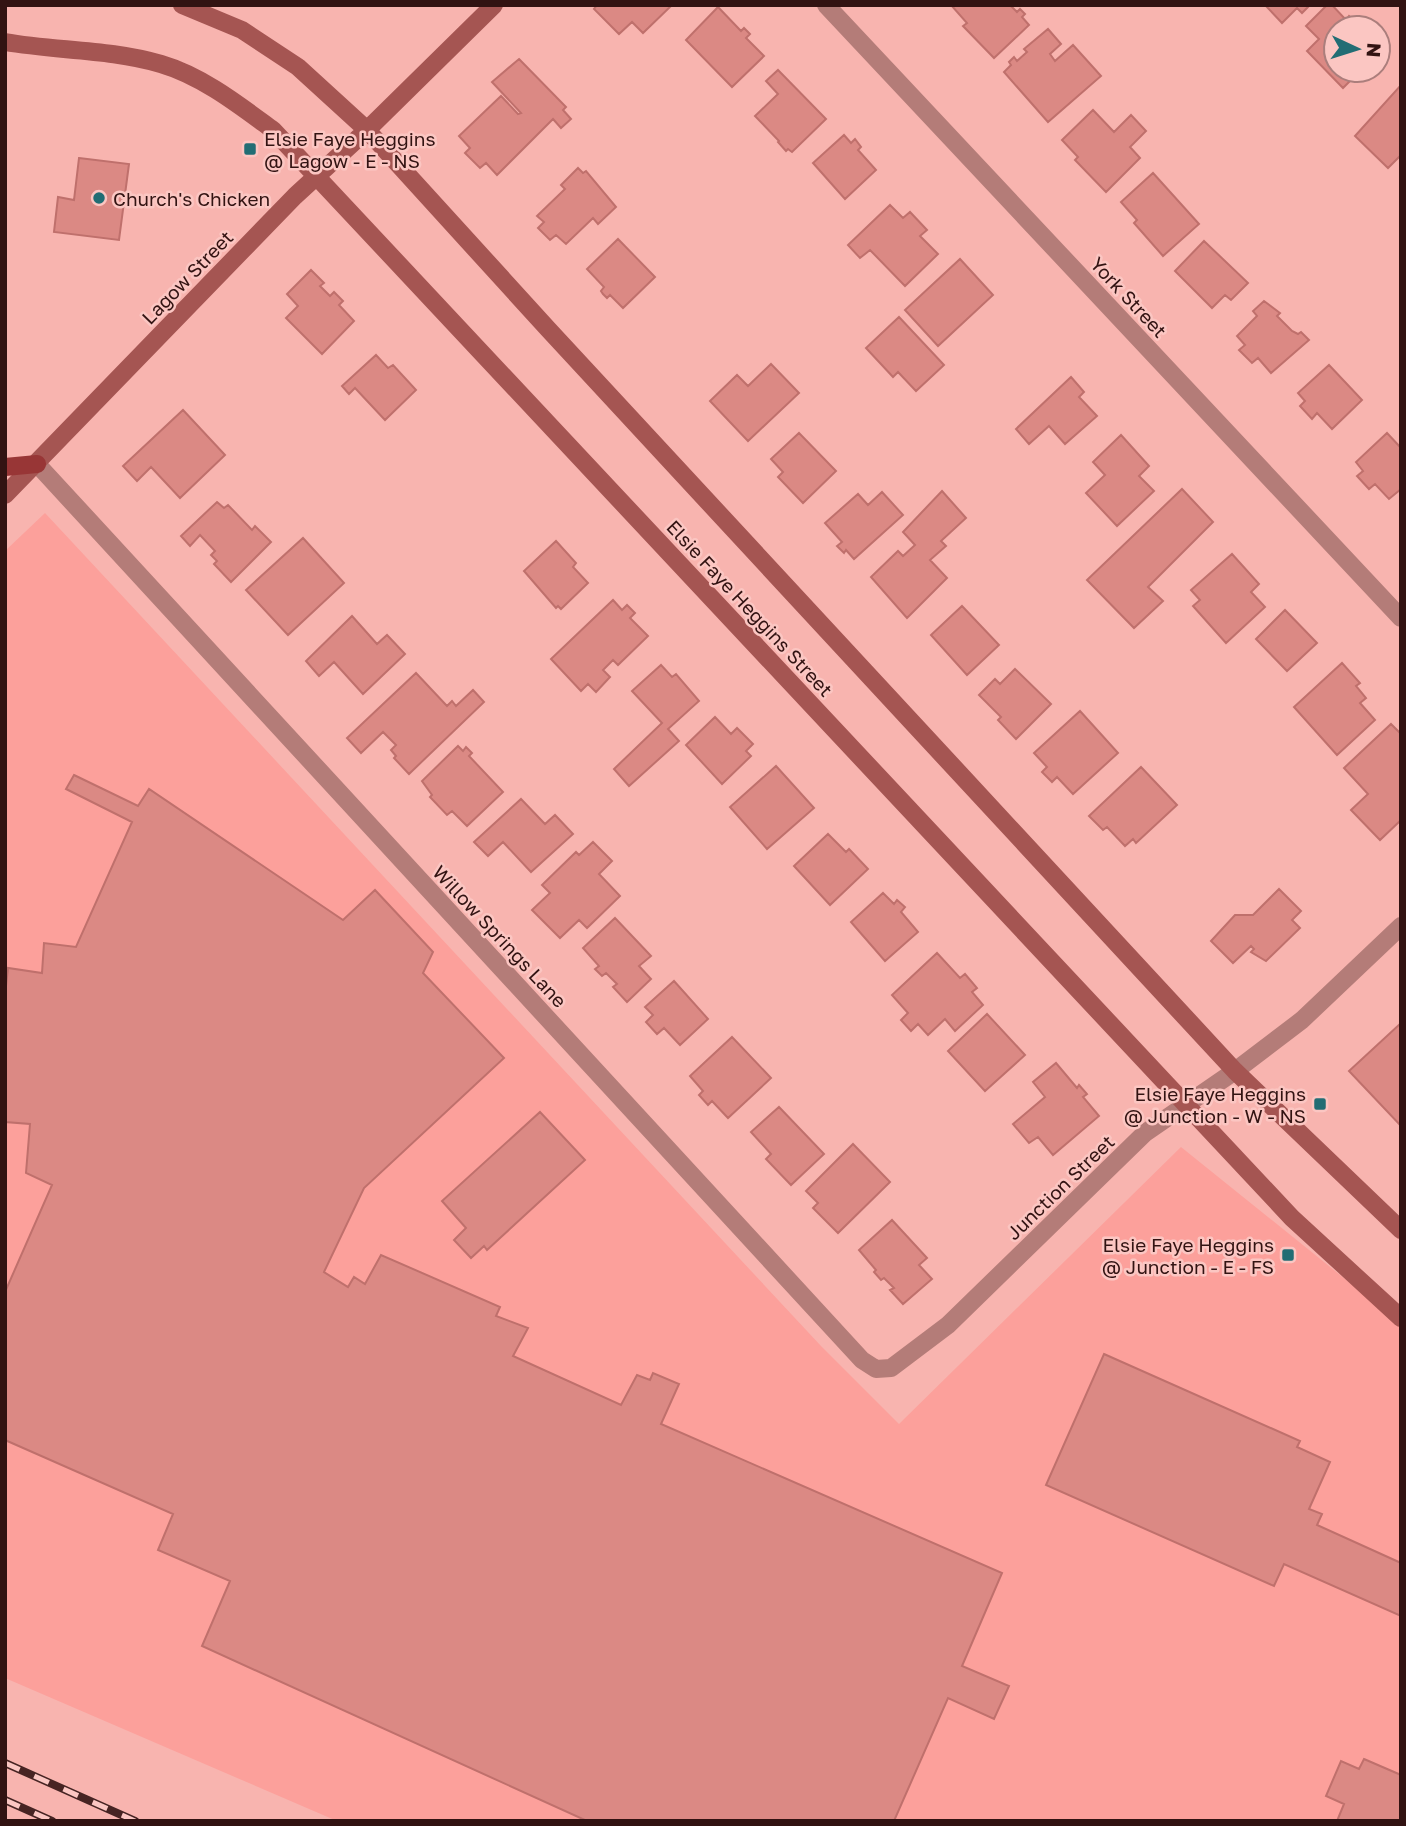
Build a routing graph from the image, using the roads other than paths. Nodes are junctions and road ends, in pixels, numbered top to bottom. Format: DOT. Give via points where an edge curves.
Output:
graph roads {
  1 [pos="181,5"];
  2 [pos="495,5"];
  3 [pos="826,5"];
  4 [pos="5,42"];
  5 [pos="367,130"];
  6 [pos="316,176"];
  7 [pos="37,464"];
  8 [pos="5,467"];
  9 [pos="5,495"];
  10 [pos="1401,618"];
  11 [pos="1401,926"];
  12 [pos="1234,1071"];
  13 [pos="1187,1104"];
  14 [pos="1401,1230"];
  15 [pos="1401,1318"];
  16 [pos="948,1325"];
  1 -- 5 [label="main road" via="242,30 276,52"];
  2 -- 5 [label="main road, Lagow Street"];
  3 -- 10 [label="street, York Street"];
  4 -- 6 [label="main road, Elsie Faye Heggins Street" via="99,51 162,64 235,102 273,130"];
  5 -- 6 [label="main road, Lagow Street"];
  5 -- 12 [label="main road"];
  6 -- 7 [label="main road, Lagow Street"];
  6 -- 13 [label="main road, Elsie Faye Heggins Street"];
  7 -- 8 [label="main road"];
  7 -- 9 [label="main road, Lagow Street"];
  7 -- 16 [label="street, Willow Springs Lane" via="862,1360 876,1369 891,1368"];
  11 -- 12 [label="street, Junction Street" via="1302,1020"];
  12 -- 13 [label="street, Junction Street"];
  12 -- 14 [label="main road"];
  13 -- 15 [label="main road, Elsie Faye Heggins Street" via="1292,1218"];
  13 -- 16 [label="street, Junction Street" via="1145,1133"];
}
